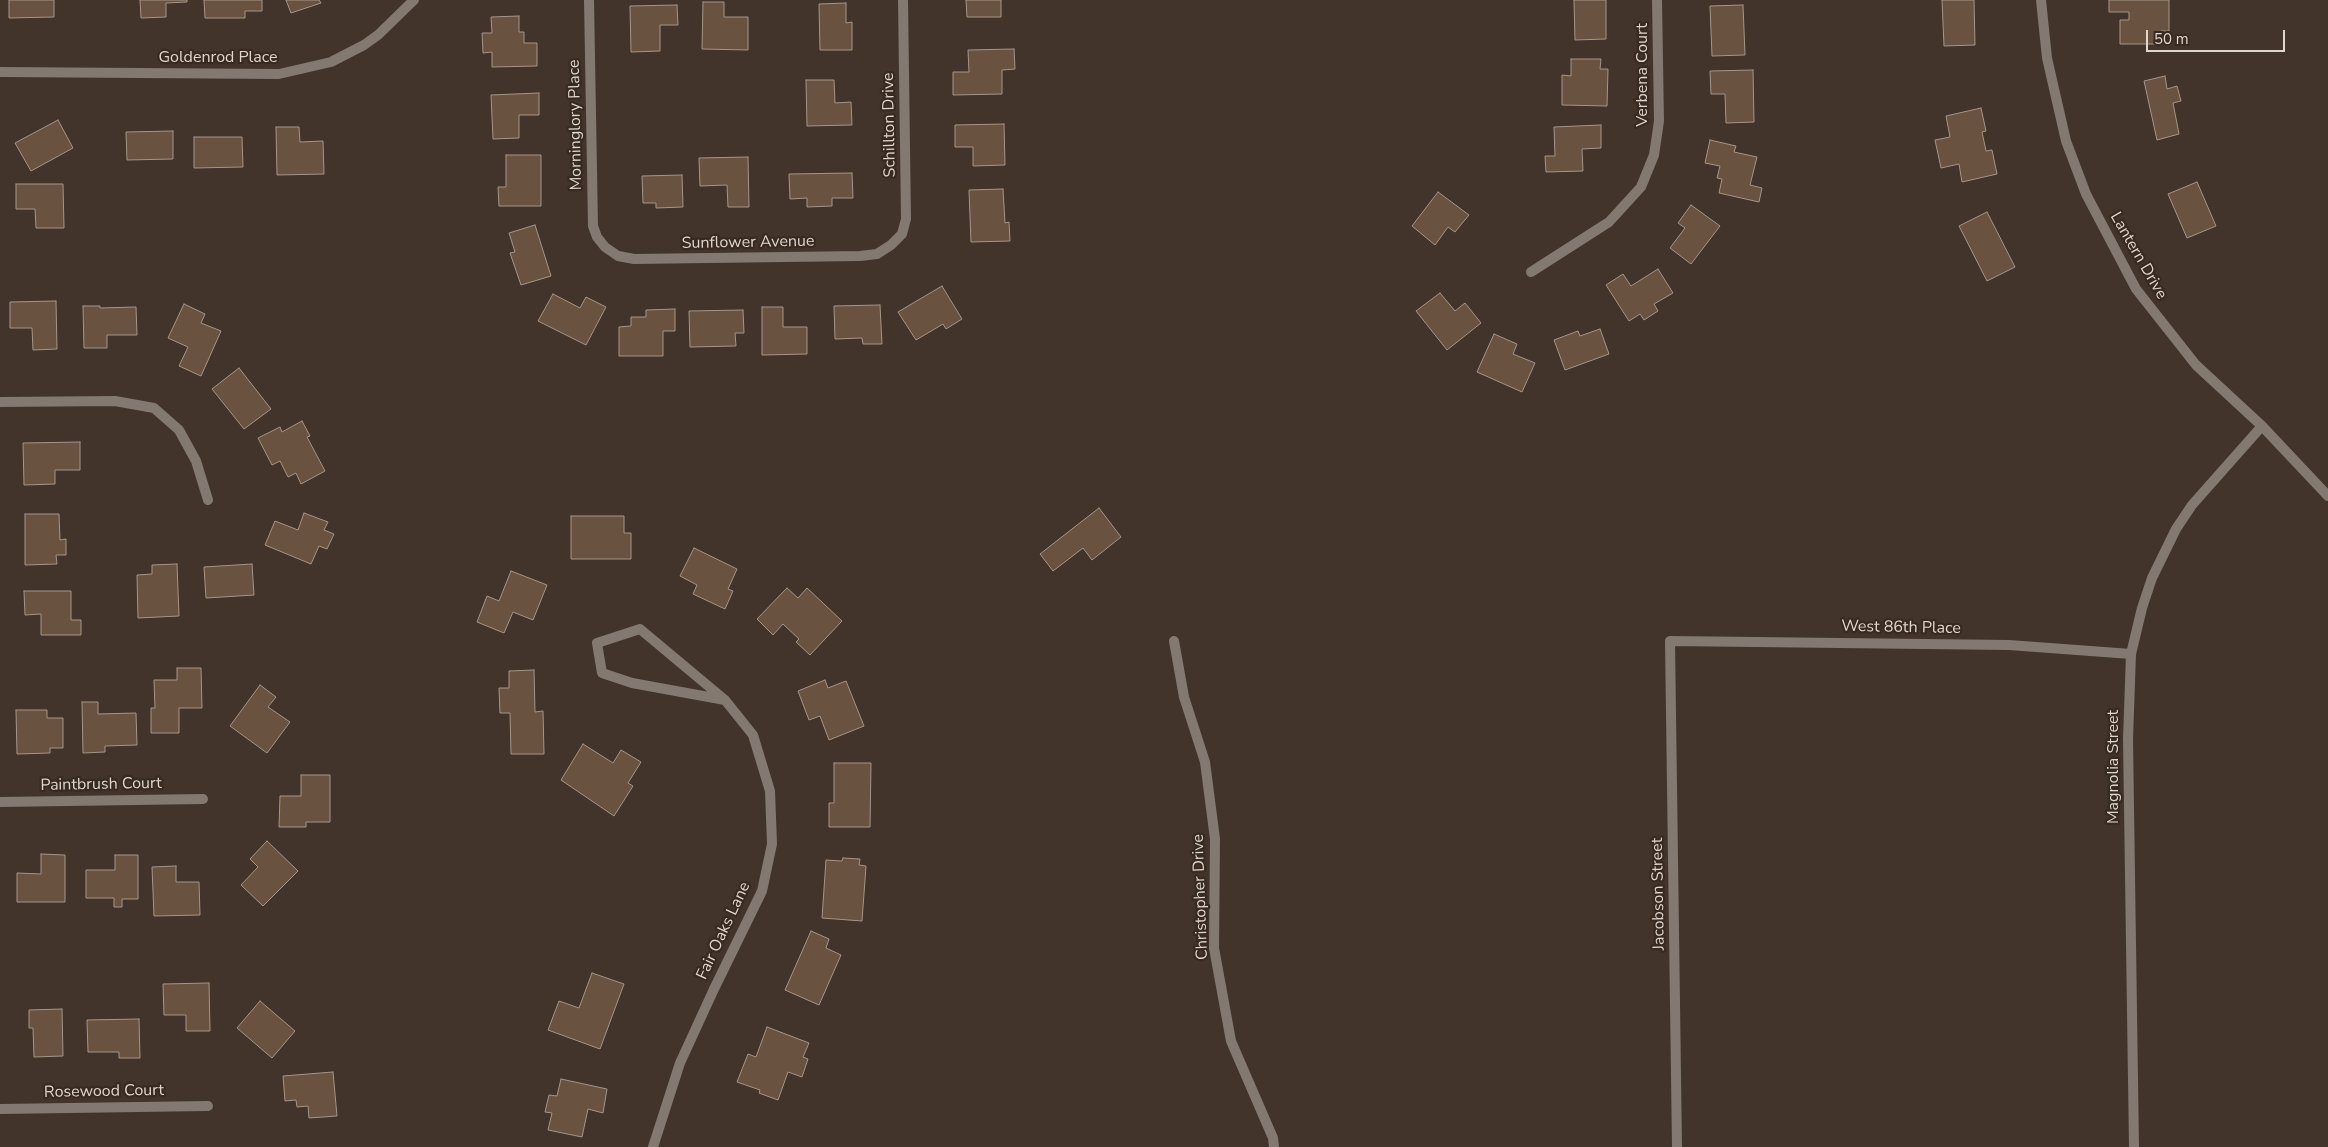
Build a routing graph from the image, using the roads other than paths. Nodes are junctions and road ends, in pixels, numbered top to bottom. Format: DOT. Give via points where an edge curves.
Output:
graph roads {
  1 [pos="414,0"];
  2 [pos="589,0"];
  3 [pos="903,0"];
  4 [pos="1657,0"];
  5 [pos="2041,0"];
  6 [pos="0,72"];
  7 [pos="891,245"];
  8 [pos="605,247"];
  9 [pos="1530,272"];
  10 [pos="0,402"];
  11 [pos="2262,426"];
  12 [pos="2328,496"];
  13 [pos="208,500"];
  14 [pos="1174,641"];
  15 [pos="1670,641"];
  16 [pos="2131,654"];
  17 [pos="725,700"];
  18 [pos="203,798"];
  19 [pos="0,802"];
  20 [pos="208,1106"];
  21 [pos="0,1108"];
  22 [pos="653,1147"];
  23 [pos="1274,1147"];
  24 [pos="1677,1147"];
  25 [pos="2134,1147"];
  1 -- 6 [label="street, Goldenrod Place" via="364,45 332,62 279,74"];
  2 -- 8 [label="street, Morninglory Place" via="592,215 597,237"];
  3 -- 7 [label="street, Schillton Drive" via="906,219 902,234"];
  4 -- 9 [label="street, Verbena Court" via="1659,121 1654,155 1640,187 1609,222"];
  5 -- 11 [label="street, Lantern Drive" via="2047,58 2066,141 2086,194 2110,243 2136,288 2177,342 2217,386"];
  7 -- 8 [label="street, Sunflower Avenue" via="877,254 860,256 634,260 618,256"];
  10 -- 13 [label="street" via="115,401 154,408 179,430 196,461"];
  11 -- 12 [label="street, Lantern Drive"];
  11 -- 16 [label="street, Magnolia Street" via="2192,505 2176,529 2152,578"];
  14 -- 23 [label="street, Christopher Drive" via="1184,697 1205,762 1215,839 1214,948 1231,1041"];
  15 -- 16 [label="street, West 86th Place" via="2009,645"];
  15 -- 24 [label="street, Jacobson Street"];
  16 -- 25 [label="street, Magnolia Street" via="2128,738"];
  17 -- 17 [label="street, Fair Oaks Lane" via="640,628 597,643 602,673 632,683"];
  17 -- 22 [label="street, Fair Oaks Lane" via="753,735 770,791 772,844 762,891 680,1063"];
  18 -- 19 [label="street, Paintbrush Court"];
  20 -- 21 [label="street, Rosewood Court"];
}
